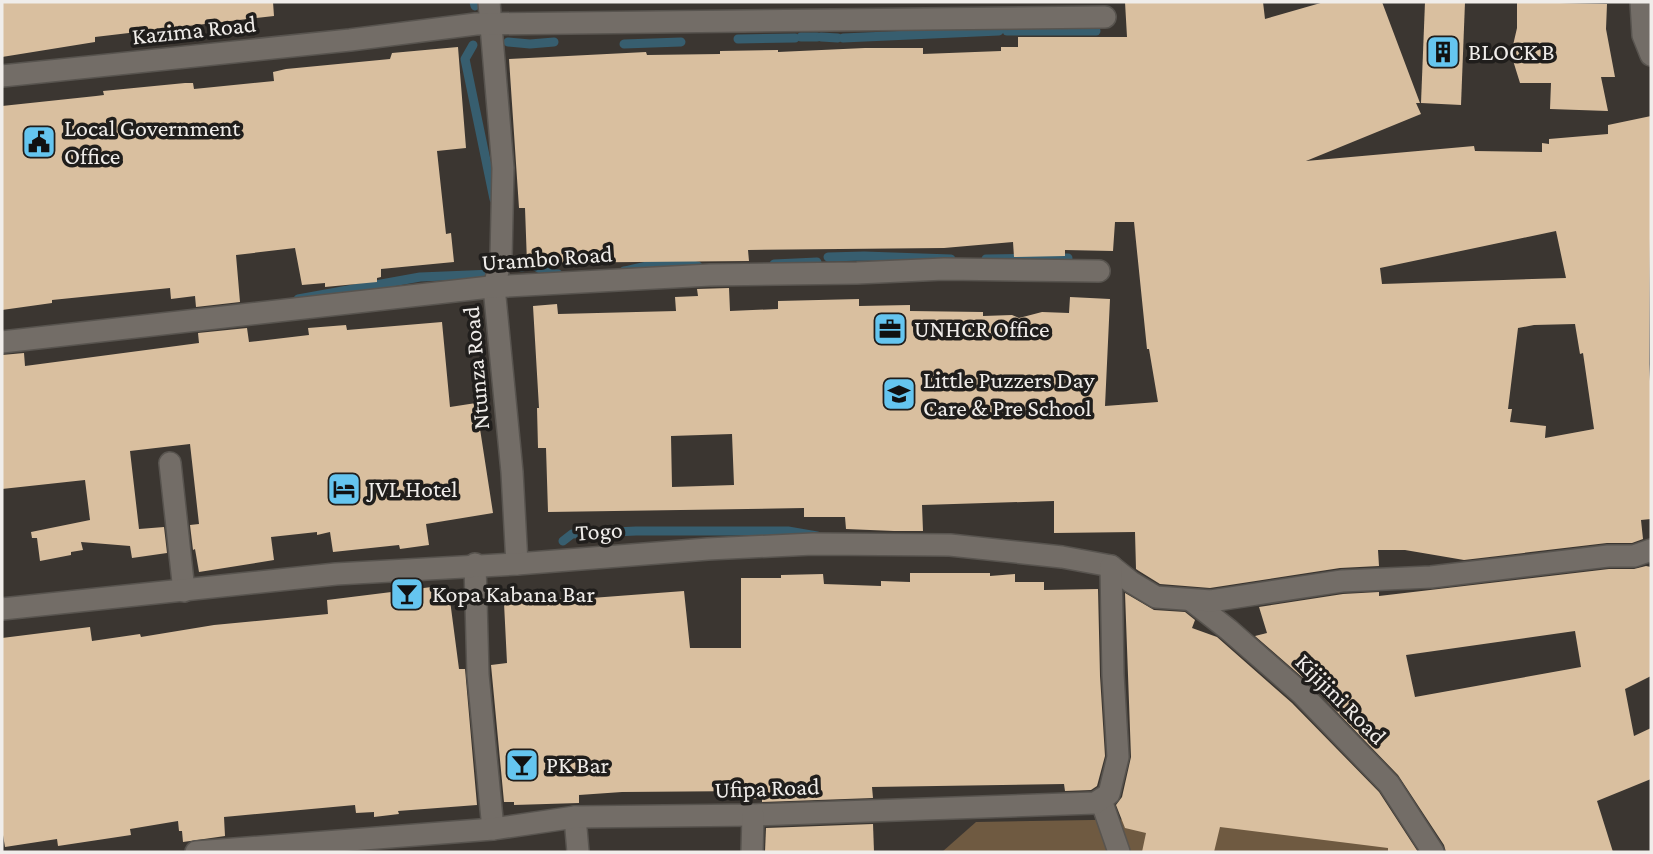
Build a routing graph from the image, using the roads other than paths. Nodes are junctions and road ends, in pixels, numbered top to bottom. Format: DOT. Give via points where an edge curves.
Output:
graph roads {
  1 [pos="489,2"];
  2 [pos="1641,2"];
  3 [pos="1105,16"];
  4 [pos="489,25"];
  5 [pos="1651,55"];
  6 [pos="2,76"];
  7 [pos="1099,271"];
  8 [pos="494,287"];
  9 [pos="2,342"];
  10 [pos="170,463"];
  11 [pos="1651,551"];
  12 [pos="475,564"];
  13 [pos="517,564"];
  14 [pos="1111,566"];
  15 [pos="184,591"];
  16 [pos="1192,601"];
  17 [pos="2,610"];
  18 [pos="1101,800"];
  19 [pos="753,815"];
  20 [pos="575,817"];
  21 [pos="493,828"];
  22 [pos="196,852"];
  23 [pos="578,852"];
  24 [pos="752,852"];
  25 [pos="1119,852"];
  26 [pos="1433,852"];
  1 -- 4 [label="street, Ntunza Road"];
  2 -- 5 [label="street" via="1643,35"];
  3 -- 4 [label="street, Kazima Road"];
  4 -- 6 [label="street, Kazima Road"];
  4 -- 8 [label="street, Ntunza Road" via="503,168 500,259"];
  7 -- 8 [label="street, Urambo Road" via="944,269 710,275"];
  8 -- 9 [label="street, Urambo Road"];
  8 -- 13 [label="street, Ntunza Road"];
  10 -- 15 [label="street"];
  11 -- 16 [label="street, Togo" via="1431,577 1342,581"];
  12 -- 13 [label="street, Togo"];
  12 -- 15 [label="street, Togo"];
  12 -- 21 [label="street" via="478,675"];
  13 -- 14 [label="street, Togo" via="721,548 892,544 996,549"];
  14 -- 16 [label="street, Togo" via="1156,597"];
  14 -- 18 [label="street" via="1118,757 1114,781"];
  15 -- 17 [label="street, Togo"];
  16 -- 26 [label="street, Kijijini Road" via="1301,693 1389,784"];
  18 -- 19 [label="street, Ufipa Road"];
  18 -- 25 [label="street"];
  19 -- 20 [label="street, Ufipa Road"];
  19 -- 24 [label="street"];
  20 -- 21 [label="street, Ufipa Road"];
  20 -- 23 [label="street"];
  21 -- 22 [label="street, Ufipa Road"];
}
